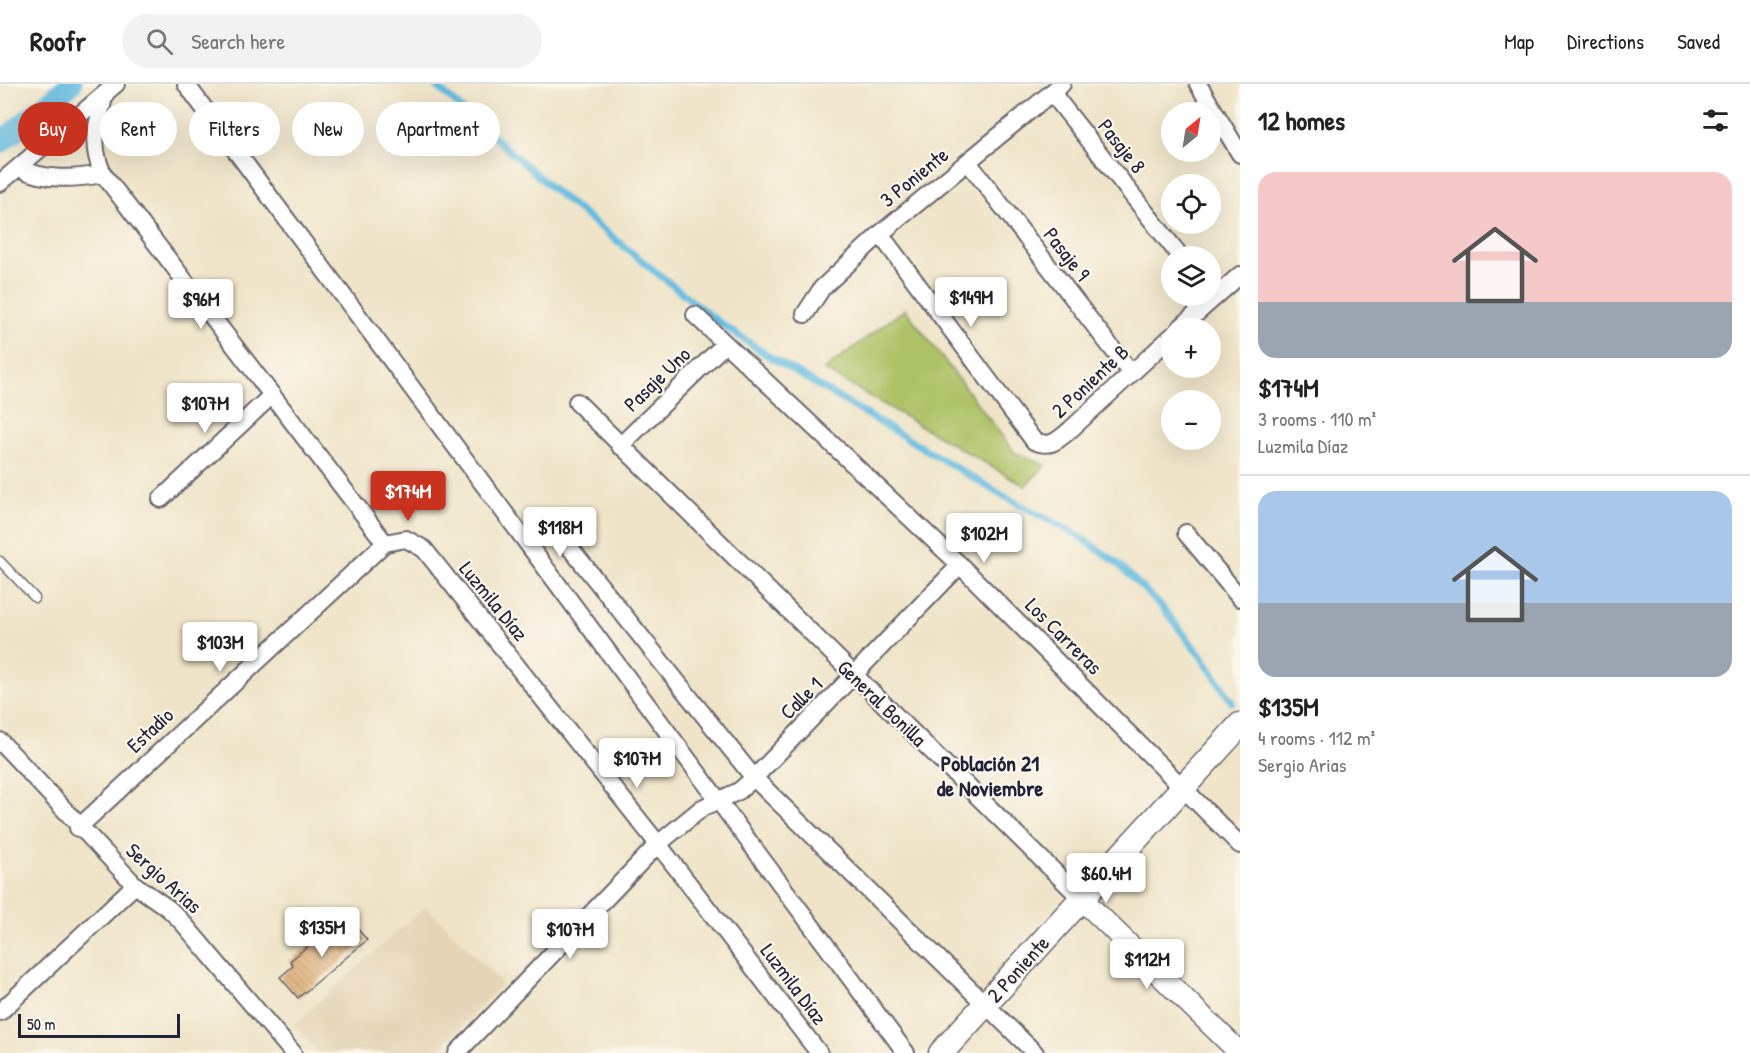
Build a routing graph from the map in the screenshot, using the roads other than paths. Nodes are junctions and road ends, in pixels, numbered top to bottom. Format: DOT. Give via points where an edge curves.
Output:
graph roads {
  1 [pos="186,84"];
  2 [pos="1198,84"];
  3 [pos="1057,88"];
  4 [pos="110,89"];
  5 [pos="1240,154"];
  6 [pos="968,162"];
  7 [pos="19,168"];
  8 [pos="103,174"];
  9 [pos="0,183"];
  10 [pos="880,234"];
  11 [pos="1173,246"];
  12 [pos="1240,275"];
  13 [pos="1221,289"];
  14 [pos="1202,306"];
  15 [pos="805,314"];
  16 [pos="695,315"];
  17 [pos="1190,318"];
  18 [pos="725,344"];
  19 [pos="1161,346"];
  20 [pos="1131,373"];
  21 [pos="272,395"];
  22 [pos="577,402"];
  23 [pos="620,446"];
  24 [pos="161,499"];
  25 [pos="1186,533"];
  26 [pos="385,543"];
  27 [pos="567,544"];
  28 [pos="0,561"];
  29 [pos="960,565"];
  30 [pos="34,598"];
  31 [pos="1240,598"];
  32 [pos="855,676"];
  33 [pos="1240,725"];
  34 [pos="2,749"];
  35 [pos="754,778"];
  36 [pos="1183,788"];
  37 [pos="719,801"];
  38 [pos="78,828"];
  39 [pos="658,844"];
  40 [pos="1240,845"];
  41 [pos="135,885"];
  42 [pos="1082,899"];
  43 [pos="985,1004"];
  44 [pos="0,1012"];
  45 [pos="293,1053"];
  46 [pos="458,1053"];
  47 [pos="819,1053"];
  48 [pos="906,1053"];
  49 [pos="941,1053"];
  50 [pos="1035,1053"];
  51 [pos="1240,1053"];
  1 -- 37 [label="street"];
  2 -- 5 [label="street"];
  3 -- 6 [label="street, 3 Poniente"];
  3 -- 11 [label="street, Pasaje 8"];
  4 -- 7 [label="street"];
  4 -- 8 [label="street" via="95,140 95,157"];
  6 -- 10 [label="street, 3 Poniente"];
  6 -- 20 [label="street, Pasaje 9"];
  7 -- 8 [label="street" via="37,177 78,179"];
  7 -- 9 [label="street"];
  8 -- 21 [label="street"];
  10 -- 15 [label="street, 3 Poniente" via="822,288"];
  10 -- 20 [label="street, 2 Poniente B" via="1034,441 1046,446 1054,444"];
  12 -- 13 [label="street"];
  14 -- 17 [label="street"];
  16 -- 18 [label="street, Los Carreras"];
  18 -- 23 [label="street, Pasaje Uno"];
  18 -- 29 [label="street, Los Carreras"];
  19 -- 20 [label="street, 2 Poniente B"];
  21 -- 24 [label="street"];
  21 -- 26 [label="street"];
  22 -- 23 [label="street, General Bonilla"];
  23 -- 32 [label="street, General Bonilla"];
  25 -- 31 [label="street"];
  26 -- 38 [label="street, Estadio"];
  26 -- 39 [label="street, Luzmila Díaz" via="406,539 424,549"];
  27 -- 35 [label="street"];
  28 -- 30 [label="lane"];
  29 -- 32 [label="street, Calle 1"];
  29 -- 36 [label="street, Los Carreras"];
  32 -- 35 [label="street, Calle 1"];
  32 -- 42 [label="street, General Bonilla"];
  33 -- 36 [label="main road, 2 Poniente"];
  34 -- 38 [label="street, Sergio Arias"];
  35 -- 37 [label="street, Calle 1"];
  35 -- 43 [label="street"];
  36 -- 40 [label="street, Los Carreras"];
  36 -- 42 [label="main road, 2 Poniente"];
  37 -- 39 [label="street, Calle 1" via="702,808"];
  37 -- 48 [label="street"];
  38 -- 41 [label="street, Sergio Arias"];
  39 -- 46 [label="street, Calle 1"];
  39 -- 47 [label="street, Luzmila Díaz"];
  41 -- 44 [label="street"];
  41 -- 45 [label="street, Sergio Arias" via="183,923"];
  42 -- 43 [label="main road, 2 Poniente"];
  42 -- 51 [label="street, General Bonilla"];
  43 -- 49 [label="main road, 2 Poniente"];
  43 -- 50 [label="street"];
}
